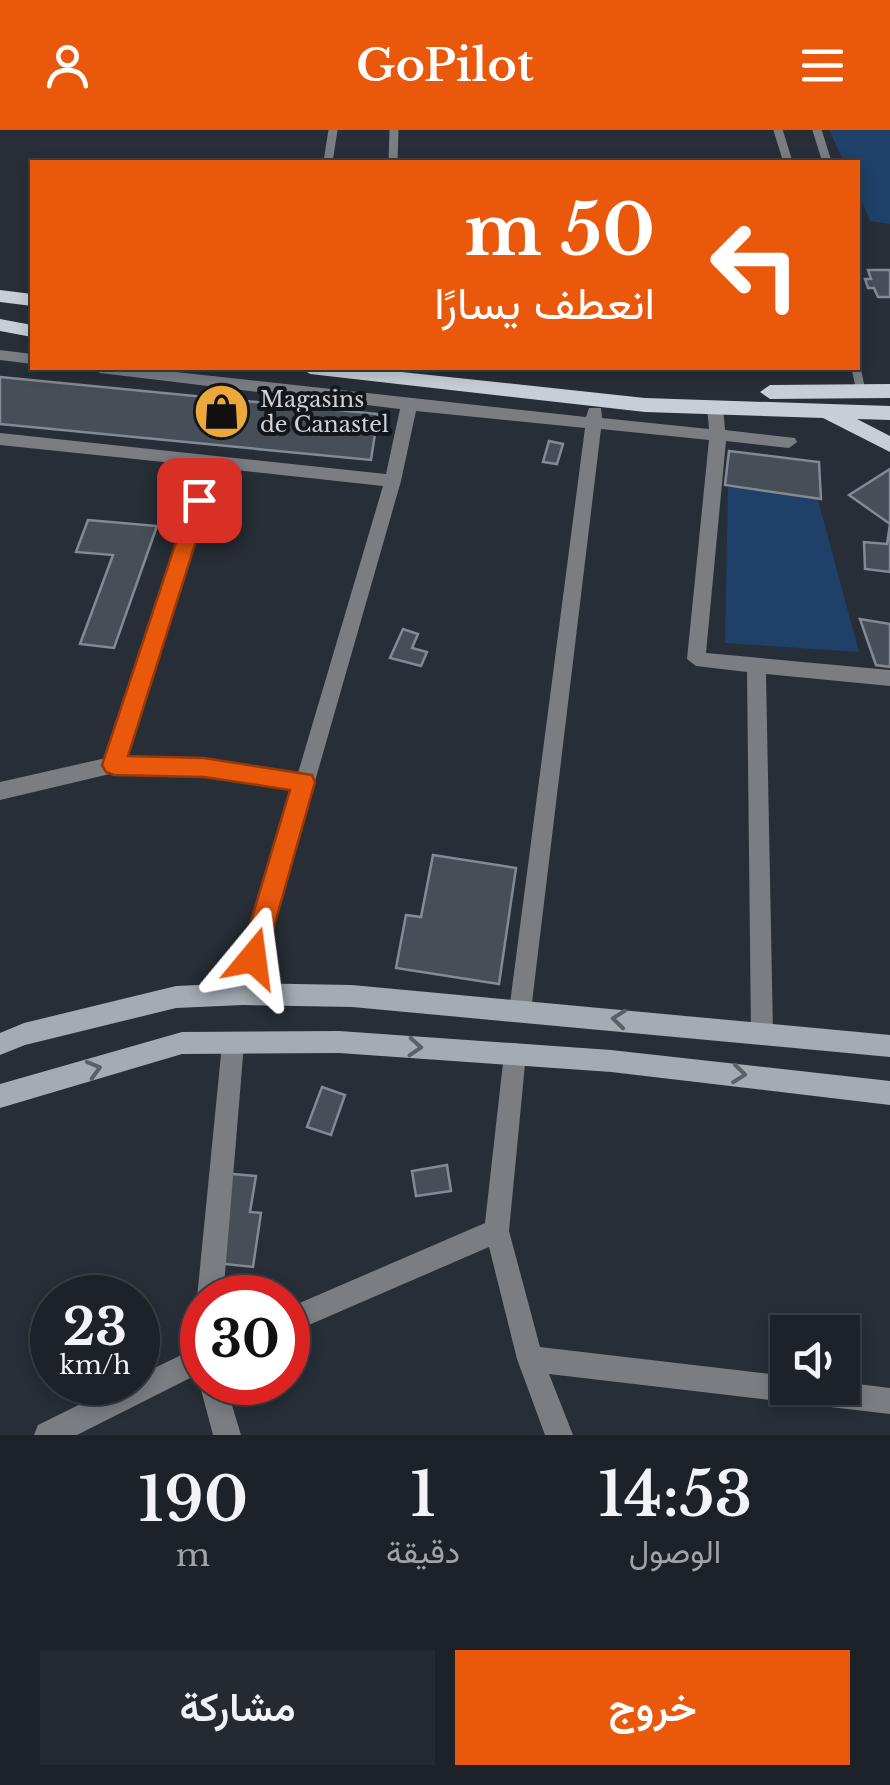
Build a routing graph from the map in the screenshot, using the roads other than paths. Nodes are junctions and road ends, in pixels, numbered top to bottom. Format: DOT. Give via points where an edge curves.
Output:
graph roads {
  1 [pos="333,130"];
  2 [pos="394,130"];
  3 [pos="778,130"];
  4 [pos="817,130"];
  5 [pos="328,160"];
  6 [pos="392,160"];
  7 [pos="787,160"];
  8 [pos="826,160"];
  9 [pos="0,296"];
  10 [pos="30,300"];
  11 [pos="0,325"];
  12 [pos="30,330"];
  13 [pos="0,355"];
  14 [pos="30,359"];
  15 [pos="116,370"];
  16 [pos="328,370"];
  17 [pos="481,370"];
  18 [pos="856,370"];
  19 [pos="890,391"];
  20 [pos="597,400"];
  21 [pos="863,401"];
  22 [pos="410,406"];
  23 [pos="714,408"];
  24 [pos="822,410"];
  25 [pos="890,413"];
  26 [pos="594,422"];
  27 [pos="718,436"];
  28 [pos="0,439"];
  29 [pos="789,442"];
  30 [pos="890,445"];
  31 [pos="212,462"];
  32 [pos="393,481"];
  33 [pos="756,666"];
  34 [pos="890,678"];
  35 [pos="114,765"];
  36 [pos="304,782"];
  37 [pos="0,792"];
  38 [pos="243,994"];
  39 [pos="520,1012"];
  40 [pos="762,1034"];
  41 [pos="0,1044"];
  42 [pos="233,1044"];
  43 [pos="890,1046"];
  44 [pos="515,1054"];
  45 [pos="890,1093"];
  46 [pos="0,1096"];
  47 [pos="497,1231"];
  48 [pos="212,1275"];
  49 [pos="310,1312"];
  50 [pos="530,1358"];
  51 [pos="180,1369"];
  52 [pos="890,1401"];
  53 [pos="219,1405"];
  54 [pos="48,1435"];
  55 [pos="227,1435"];
  56 [pos="559,1435"];
  1 -- 5 [label="lane"];
  2 -- 6 [label="lane"];
  3 -- 7 [label="lane"];
  4 -- 8 [label="lane"];
  9 -- 10 [label="main road"];
  11 -- 12 [label="main road"];
  13 -- 14 [label="street"];
  15 -- 22 [label="street"];
  16 -- 20 [label="main road"];
  17 -- 21 [label="main road"];
  18 -- 21 [label="lane"];
  19 -- 21 [label="main road"];
  20 -- 23 [label="main road"];
  20 -- 26 [label="street"];
  21 -- 24 [label="main road"];
  21 -- 25 [label="main road"];
  22 -- 26 [label="street"];
  22 -- 32 [label="street"];
  23 -- 24 [label="main road"];
  23 -- 27 [label="street"];
  24 -- 30 [label="main road"];
  26 -- 27 [label="street"];
  26 -- 39 [label="street"];
  27 -- 29 [label="street"];
  27 -- 33 [label="street" via="696,658"];
  28 -- 31 [label="street"];
  31 -- 32 [label="street"];
  31 -- 35 [label="street"];
  32 -- 36 [label="street"];
  33 -- 34 [label="street"];
  33 -- 40 [label="street"];
  35 -- 36 [label="street" via="204,768"];
  35 -- 37 [label="street"];
  36 -- 38 [label="street"];
  38 -- 39 [label="main road" via="352,996"];
  38 -- 41 [label="main road" via="176,997"];
  40 -- 39 [label="main road, one-way"];
  40 -- 43 [label="main road"];
  42 -- 44 [label="main road, one-way" via="339,1042"];
  46 -- 42 [label="main road, one-way" via="182,1043"];
  42 -- 48 [label="street"];
  44 -- 45 [label="main road, one-way"];
  44 -- 47 [label="street"];
  47 -- 49 [label="street"];
  47 -- 50 [label="street"];
  50 -- 52 [label="street"];
  50 -- 56 [label="street"];
  51 -- 54 [label="street"];
  53 -- 55 [label="street"];
}
